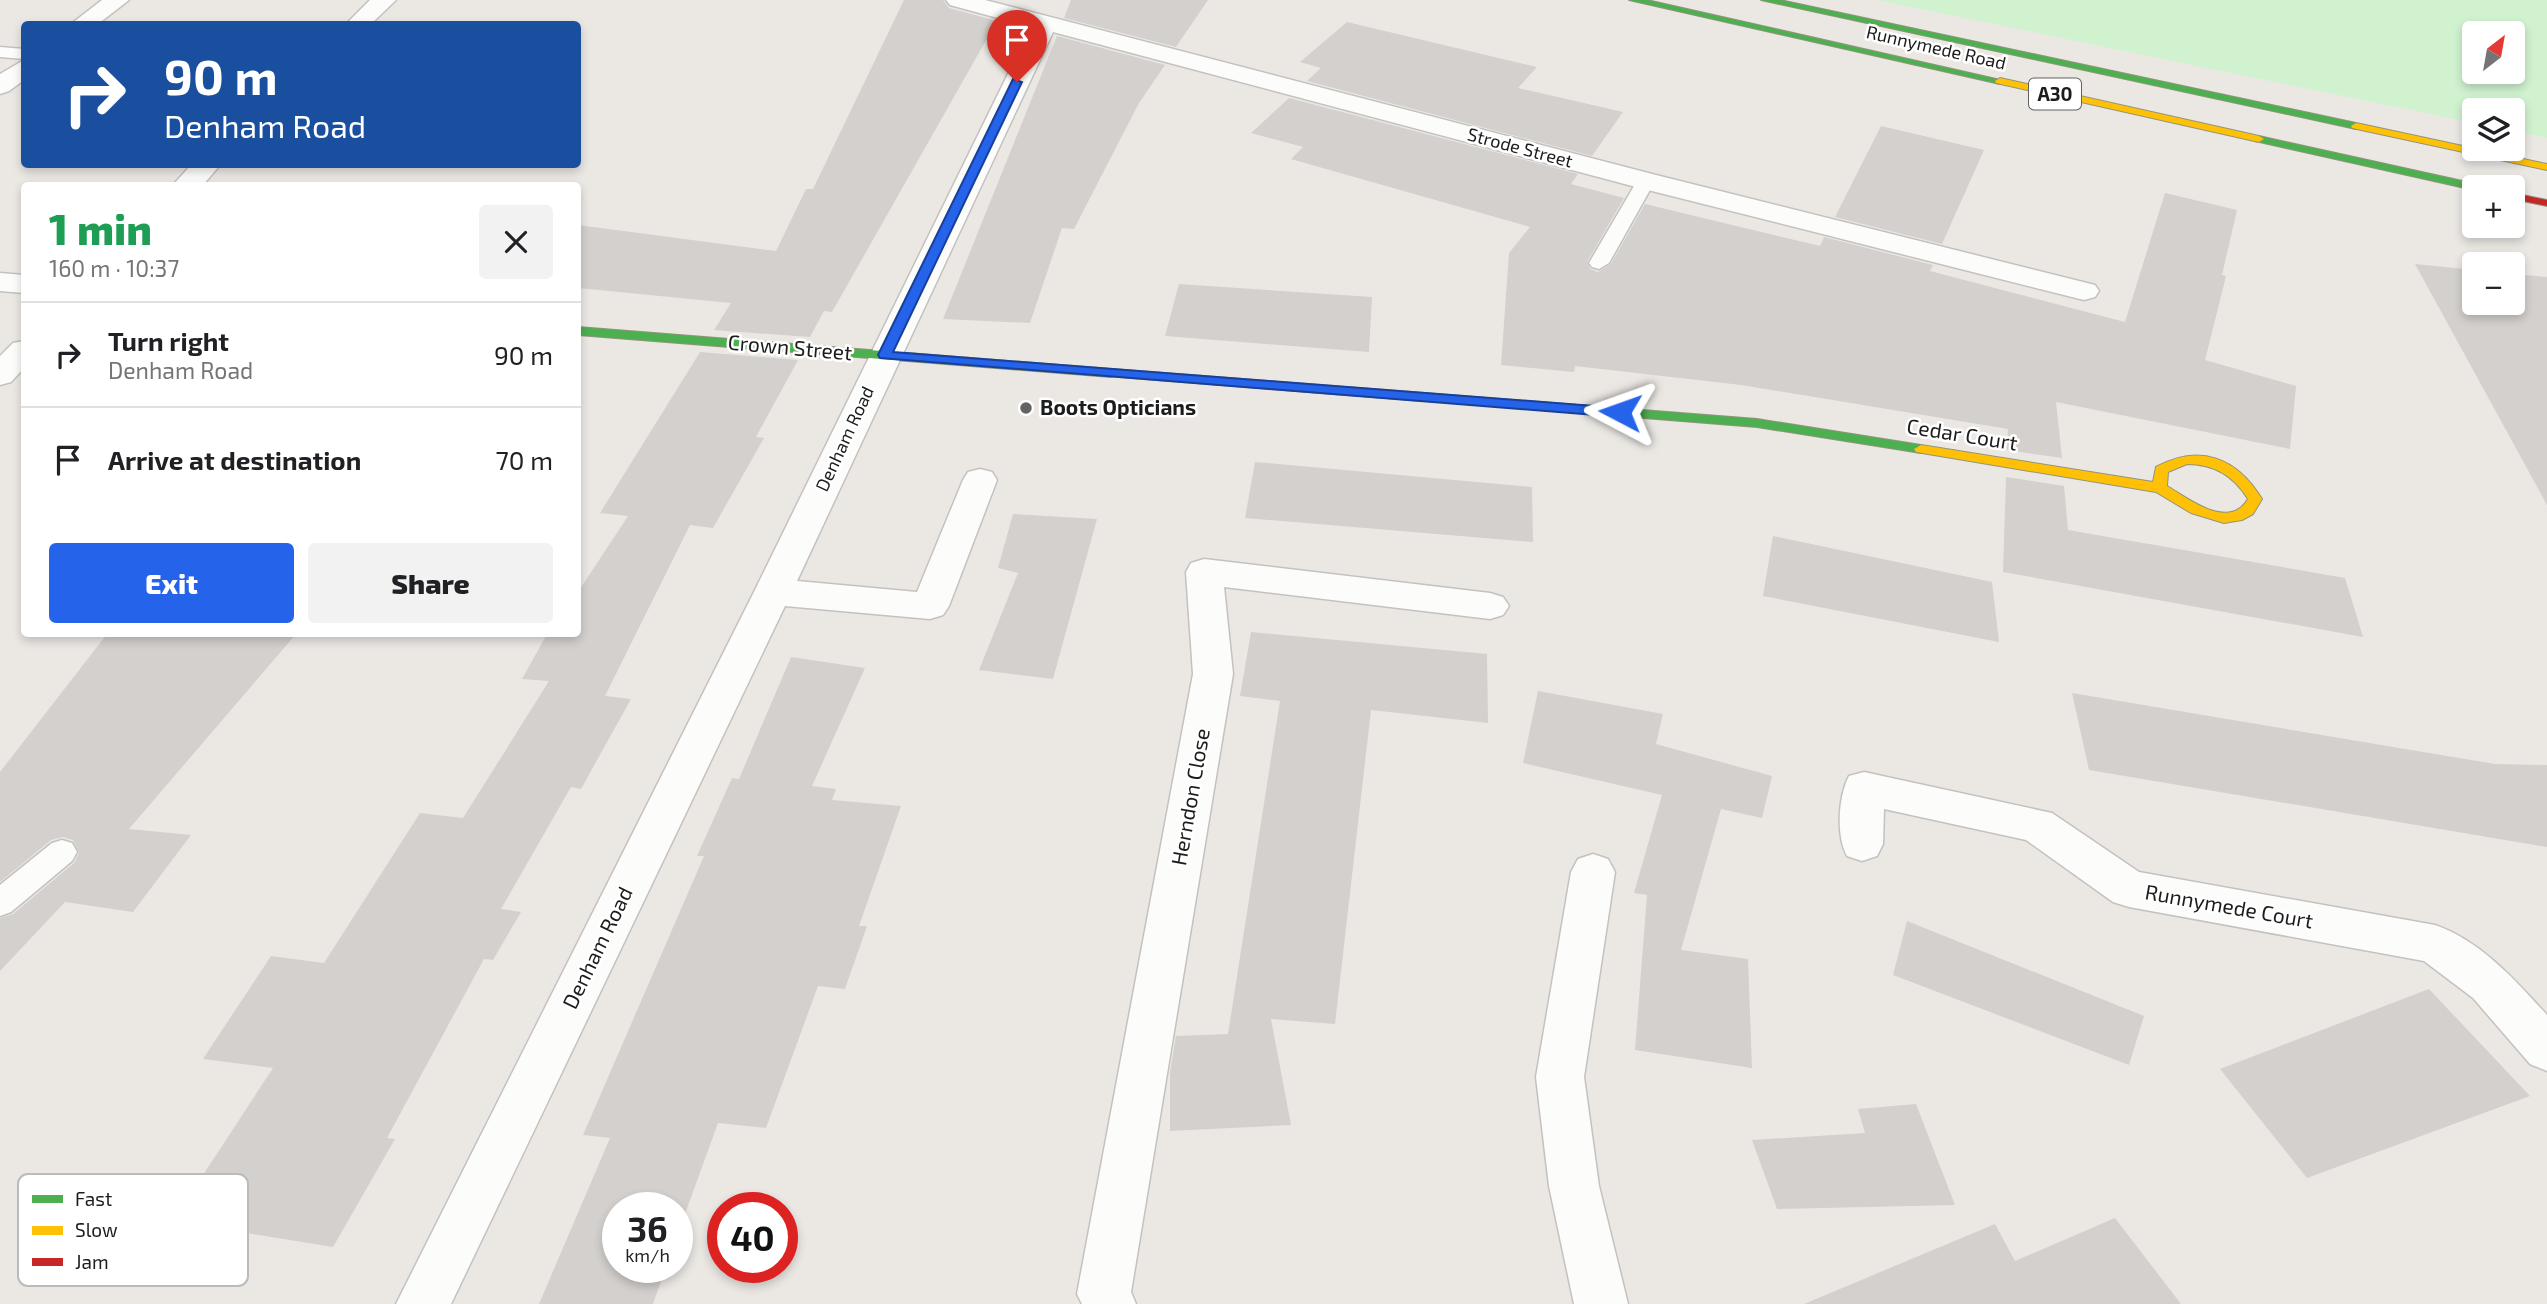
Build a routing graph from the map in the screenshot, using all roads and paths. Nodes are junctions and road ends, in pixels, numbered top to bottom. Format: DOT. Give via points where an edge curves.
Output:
graph roads {
  1 [pos="117,0"];
  2 [pos="384,0"];
  3 [pos="958,0"];
  4 [pos="1634,0"];
  5 [pos="1766,0"];
  6 [pos="87,21"];
  7 [pos="361,21"];
  8 [pos="1045,23"];
  9 [pos="0,52"];
  10 [pos="21,54"];
  11 [pos="21,70"];
  12 [pos="0,86"];
  13 [pos="2547,167"];
  14 [pos="204,168"];
  15 [pos="1646,181"];
  16 [pos="190,182"];
  17 [pos="2462,184"];
  18 [pos="2525,198"];
  19 [pos="2547,203"];
  20 [pos="1599,263"];
  21 [pos="0,282"];
  22 [pos="21,284"];
  23 [pos="2084,291"];
  24 [pos="581,331"];
  25 [pos="21,353"];
  26 [pos="885,355"];
  27 [pos="0,375"];
  28 [pos="1757,423"];
  29 [pos="980,480"];
  30 [pos="2160,488"];
  31 [pos="773,592"];
  32 [pos="1490,606"];
  33 [pos="1862,844"];
  34 [pos="62,852"];
  35 [pos="1593,872"];
  36 [pos="0,903"];
  37 [pos="2547,1049"];
  38 [pos="423,1304"];
  39 [pos="1109,1304"];
  40 [pos="1601,1304"];
  1 -- 6 [label="street"];
  2 -- 7 [label="street"];
  3 -- 8 [label="street, Strode Street"];
  4 -- 17 [label="main road, Runnymede Road / A30"];
  5 -- 13 [label="main road, Runnymede Road / A30"];
  8 -- 15 [label="street, Strode Street"];
  8 -- 26 [label="street, Denham Road"];
  9 -- 10 [label="lane"];
  11 -- 12 [label="street"];
  14 -- 16 [label="street"];
  15 -- 20 [label="lane"];
  15 -- 23 [label="street, Strode Street"];
  18 -- 19 [label="main road"];
  21 -- 22 [label="street"];
  24 -- 26 [label="main road, Crown Street"];
  25 -- 27 [label="street"];
  26 -- 28 [label="main road, Crown Street"];
  26 -- 31 [label="street, Denham Road"];
  28 -- 30 [label="main road, Cedar Court"];
  29 -- 31 [label="street" via="930,606"];
  30 -- 30 [label="main road, Cedar Court" via="2161,470 2167,464 2191,458 2232,470 2244,479 2255,499 2244,513 2223,517 2189,509"];
  31 -- 38 [label="street, Denham Road"];
  32 -- 39 [label="street, Herndon Close" via="1204,572 1213,674 1104,1294"];
  33 -- 37 [label="street, Runnymede Court" via="1864,788 2037,825 2129,889 2435,944 2489,984"];
  34 -- 36 [label="lane"];
  35 -- 40 [label="street" via="1560,1077 1574,1186"];
}
